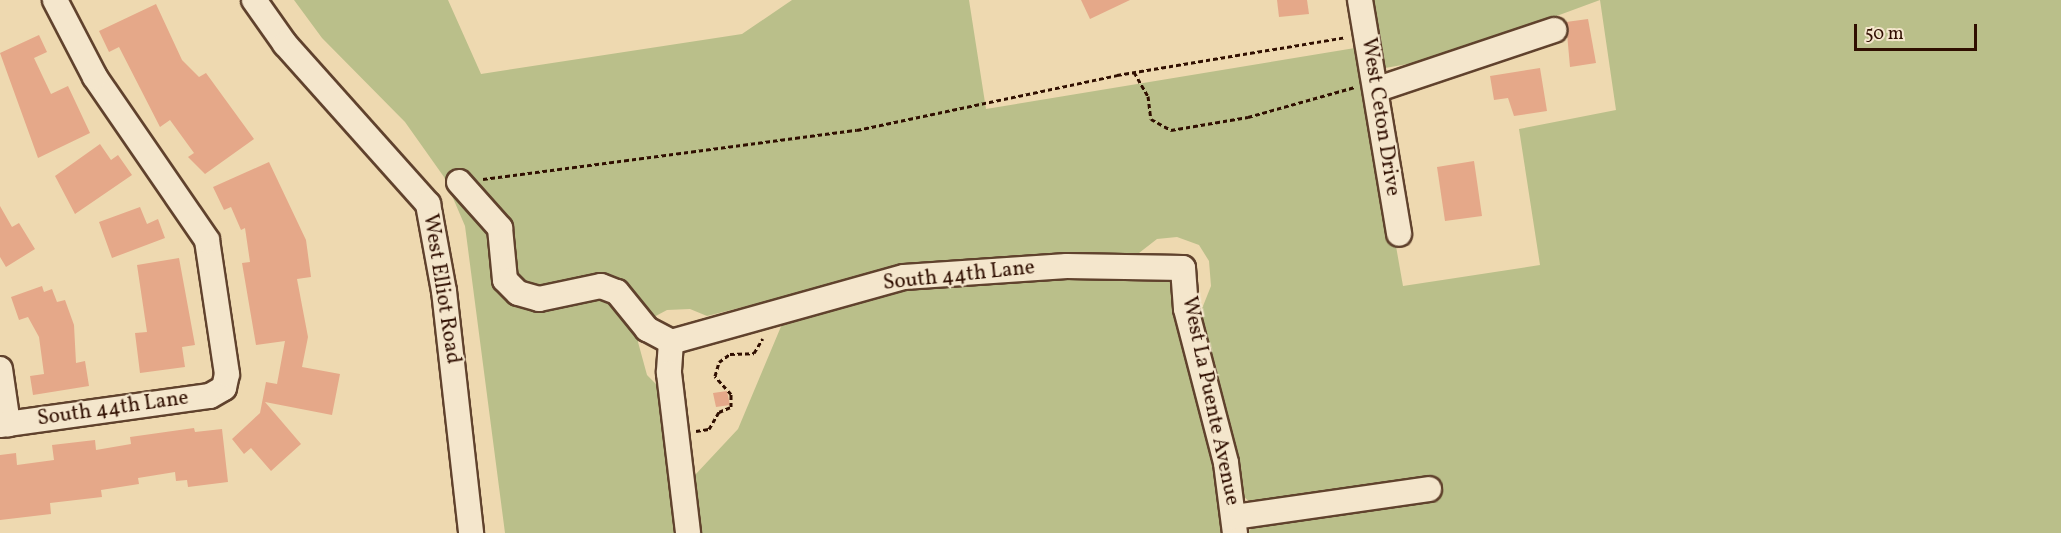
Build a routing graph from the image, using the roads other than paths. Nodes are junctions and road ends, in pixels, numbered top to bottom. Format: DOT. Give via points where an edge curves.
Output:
graph roads {
  1 [pos="55,0"];
  2 [pos="254,0"];
  3 [pos="1360,0"];
  4 [pos="1554,30"];
  5 [pos="1377,84"];
  6 [pos="459,183"];
  7 [pos="1399,234"];
  8 [pos="1183,268"];
  9 [pos="671,342"];
  10 [pos="0,369"];
  11 [pos="4,425"];
  12 [pos="1430,489"];
  13 [pos="1235,525"];
  14 [pos="471,533"];
  15 [pos="688,533"];
  1 -- 11 [label="street, South 44th Lane" via="95,77 207,240 227,374 224,388 210,396"];
  2 -- 14 [label="street, West Elliot Road" via="285,44 428,204 444,291"];
  3 -- 5 [label="street, West Ceton Drive"];
  4 -- 5 [label="street"];
  5 -- 7 [label="street, West Ceton Drive"];
  6 -- 9 [label="street" via="500,228 505,280 518,293 539,299 601,286 617,292 646,329"];
  8 -- 9 [label="street, South 44th Lane" via="969,271 904,277"];
  8 -- 13 [label="street, West La Puente Avenue" via="1186,309"];
  9 -- 15 [label="street"];
  10 -- 11 [label="street"];
  12 -- 13 [label="street"];
}
